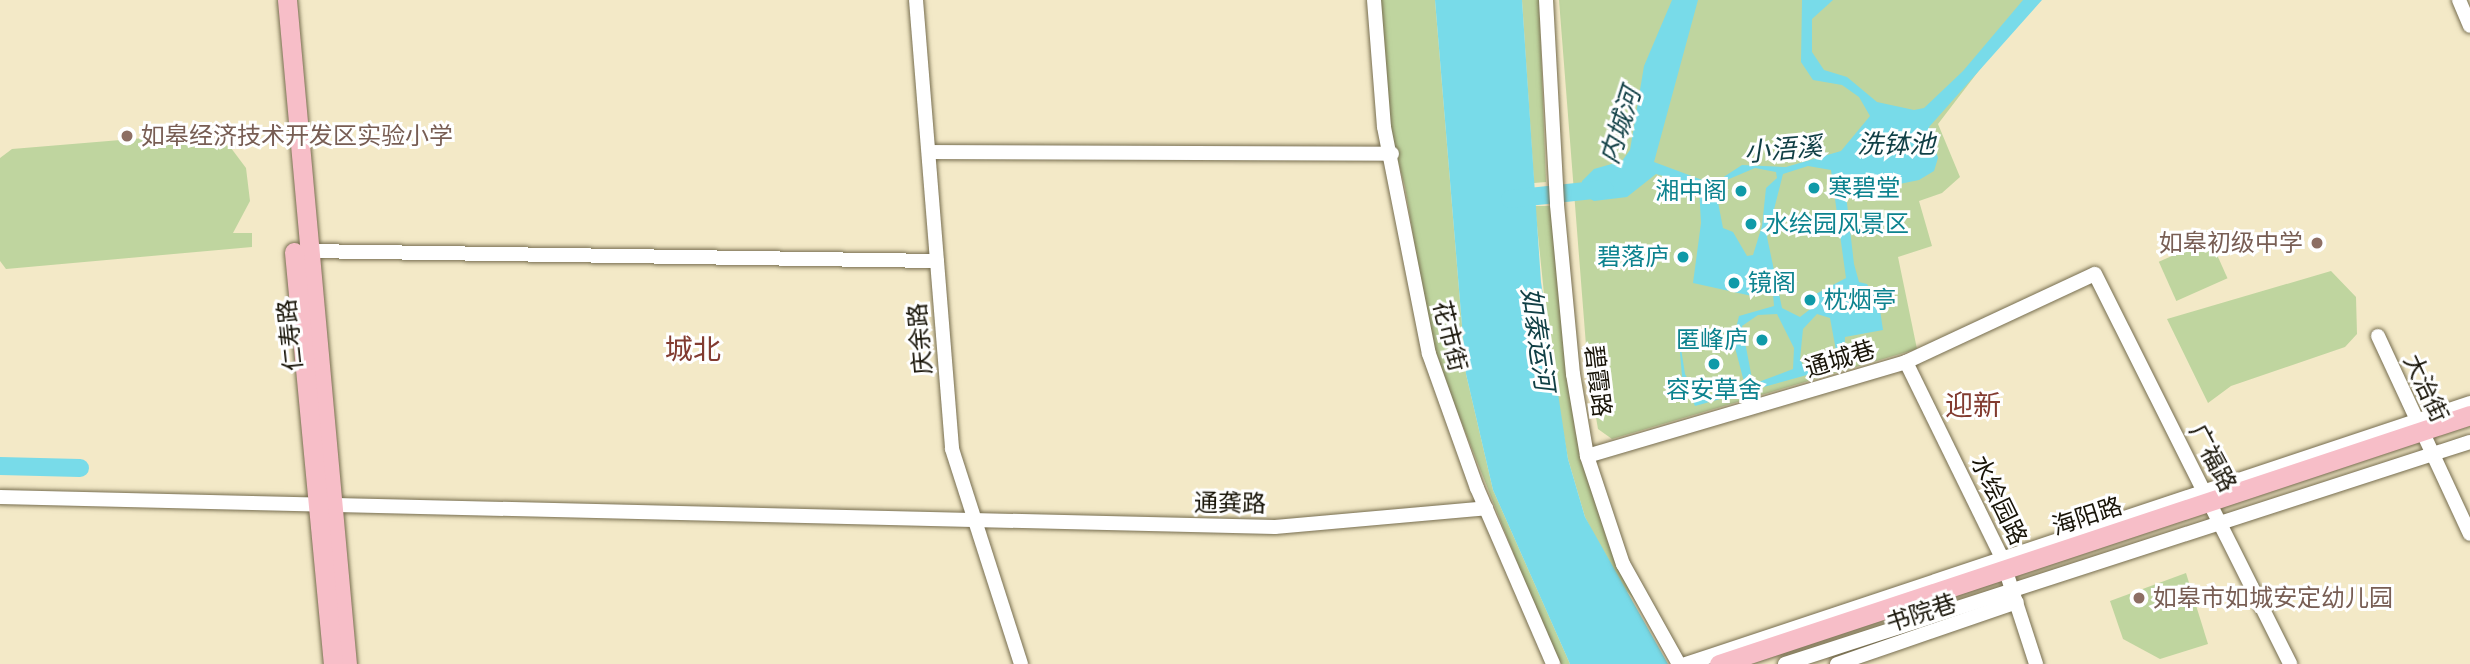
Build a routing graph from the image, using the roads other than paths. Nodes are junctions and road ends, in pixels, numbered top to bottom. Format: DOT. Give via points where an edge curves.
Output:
graph roads {
  1 [pos="274,0"];
  2 [pos="287,0"];
  3 [pos="916,0"];
  4 [pos="1374,0"];
  5 [pos="1545,0"];
  6 [pos="2459,0"];
  7 [pos="2470,26"];
  8 [pos="929,152"];
  9 [pos="1392,155"];
  10 [pos="307,251"];
  11 [pos="936,261"];
  12 [pos="2095,274"];
  13 [pos="2378,336"];
  14 [pos="1906,362"];
  15 [pos="2470,403"];
  16 [pos="2470,415"];
  17 [pos="2470,429"];
  18 [pos="2424,437"];
  19 [pos="2470,442"];
  20 [pos="1587,456"];
  21 [pos="0,497"];
  22 [pos="323,504"];
  23 [pos="2212,506"];
  24 [pos="1486,509"];
  25 [pos="971,520"];
  26 [pos="2470,534"];
  27 [pos="2010,579"];
  28 [pos="1775,651"];
  29 [pos="333,664"];
  30 [pos="347,664"];
  31 [pos="1021,664"];
  32 [pos="1553,664"];
  33 [pos="1679,664"];
  34 [pos="1686,664"];
  35 [pos="1719,664"];
  36 [pos="1751,664"];
  37 [pos="1837,664"];
  38 [pos="2036,664"];
  39 [pos="2290,664"];
  1 -- 22 [label="main road, 仁寿路"];
  2 -- 10 [label="main road, 仁寿路"];
  3 -- 8 [label="street, 庆余路"];
  4 -- 9 [label="street, 花市街"];
  5 -- 20 [label="street, 碧霞路" via="1557,205 1573,374"];
  6 -- 7 [label="street"];
  8 -- 9 [label="street"];
  8 -- 11 [label="street, 庆余路"];
  9 -- 24 [label="street, 花市街" via="1429,354"];
  10 -- 11 [label="street"];
  10 -- 22 [label="main road, 仁寿路"];
  11 -- 25 [label="street, 庆余路" via="952,449"];
  12 -- 14 [label="street, 通城巷"];
  12 -- 23 [label="street, 广福路"];
  13 -- 18 [label="street, 大治街"];
  14 -- 20 [label="street, 通城巷"];
  14 -- 27 [label="street, 水绘园路"];
  15 -- 18 [label="street"];
  16 -- 18 [label="main road, 海阳路"];
  17 -- 18 [label="main road, 海阳路"];
  18 -- 19 [label="street"];
  18 -- 23 [label="main road, 海阳路"];
  18 -- 26 [label="street, 大治街"];
  20 -- 33 [label="street, 碧霞路" via="1623,564"];
  21 -- 22 [label="street, 通龚路"];
  22 -- 25 [label="street, 通龚路"];
  22 -- 29 [label="main road, 仁寿路"];
  22 -- 30 [label="main road, 仁寿路"];
  23 -- 27 [label="main road, 海阳路"];
  23 -- 39 [label="street, 广福路"];
  24 -- 25 [label="street, 通龚路" via="1275,527"];
  24 -- 32 [label="street, 花市街"];
  25 -- 31 [label="street, 庆余路"];
  27 -- 28 [label="main road, 海阳路"];
  27 -- 37 [label="street, 书院巷"];
  27 -- 38 [label="street, 水绘园路"];
  28 -- 34 [label="street"];
  28 -- 35 [label="main road, 海阳路"];
  28 -- 36 [label="main road, 海阳路"];
}
